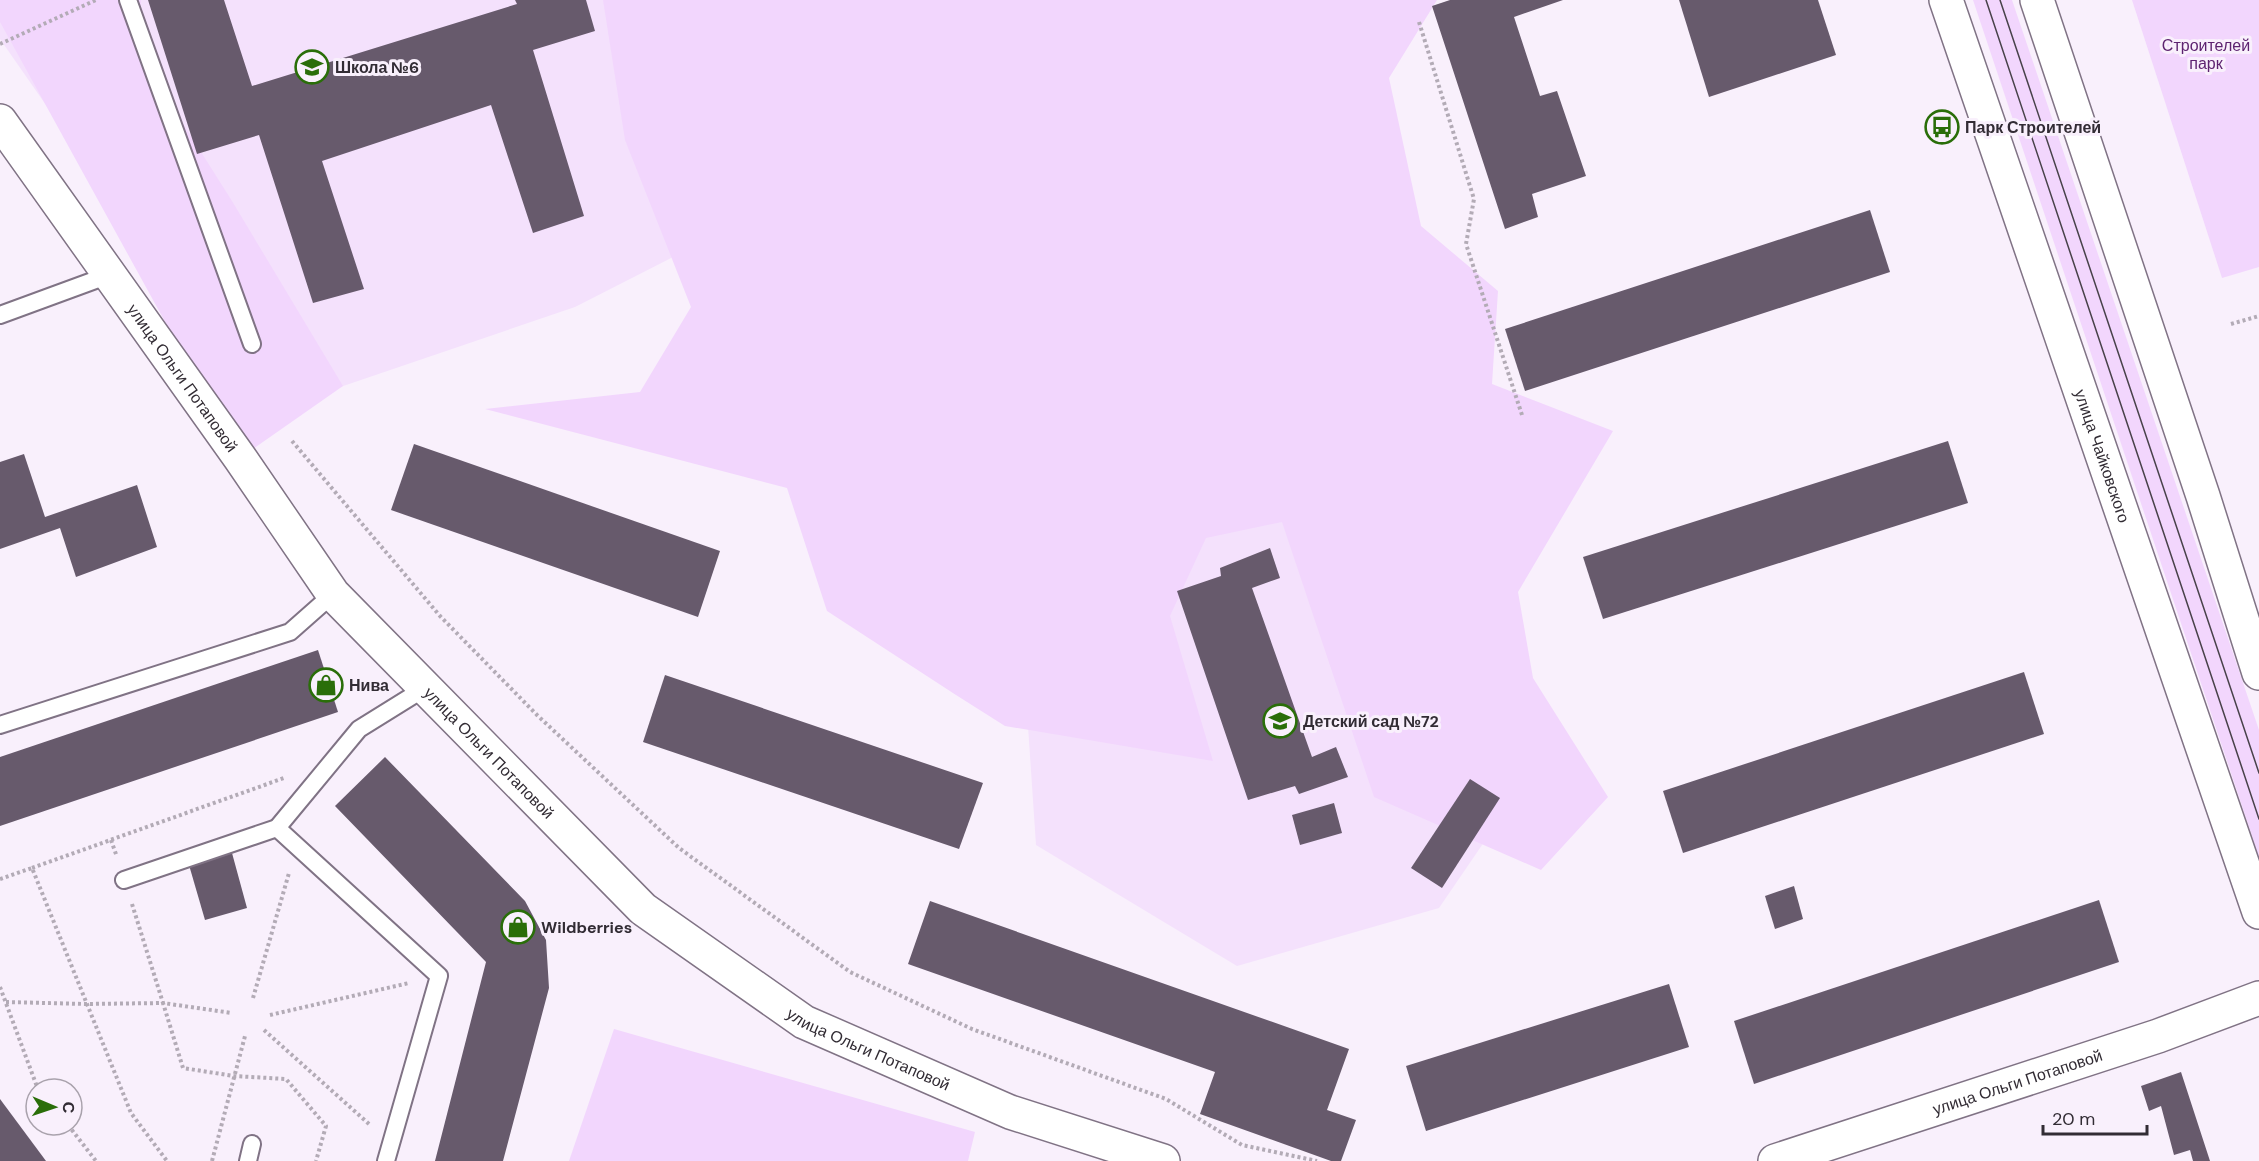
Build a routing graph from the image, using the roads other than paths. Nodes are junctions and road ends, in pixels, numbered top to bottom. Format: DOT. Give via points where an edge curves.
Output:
graph roads {
  1 [pos="128,0"];
  2 [pos="1946,0"];
  3 [pos="2037,0"];
  4 [pos="0,121"];
  5 [pos="109,274"];
  6 [pos="0,315"];
  7 [pos="252,344"];
  8 [pos="333,594"];
  9 [pos="2259,673"];
  10 [pos="425,688"];
  11 [pos="0,725"];
  12 [pos="277,828"];
  13 [pos="124,880"];
  14 [pos="2259,912"];
  15 [pos="2259,998"];
  16 [pos="252,1144"];
  17 [pos="248,1161"];
  18 [pos="386,1161"];
  19 [pos="1163,1161"];
  20 [pos="1775,1161"];
  1 -- 7 [label="lane"];
  2 -- 14 [label="street, улица Чайковского"];
  3 -- 9 [label="street"];
  4 -- 5 [label="street, улица Ольги Потаповой"];
  5 -- 6 [label="lane"];
  5 -- 8 [label="street, улица Ольги Потаповой"];
  8 -- 10 [label="street, улица Ольги Потаповой"];
  8 -- 11 [label="lane" via="290,632"];
  10 -- 12 [label="lane" via="359,729"];
  10 -- 19 [label="street, улица Ольги Потаповой" via="643,909 804,1022 1010,1112"];
  12 -- 13 [label="lane"];
  12 -- 18 [label="lane" via="439,976"];
  15 -- 20 [label="street, улица Ольги Потаповой" via="2158,1036"];
  16 -- 17 [label="lane"];
}
